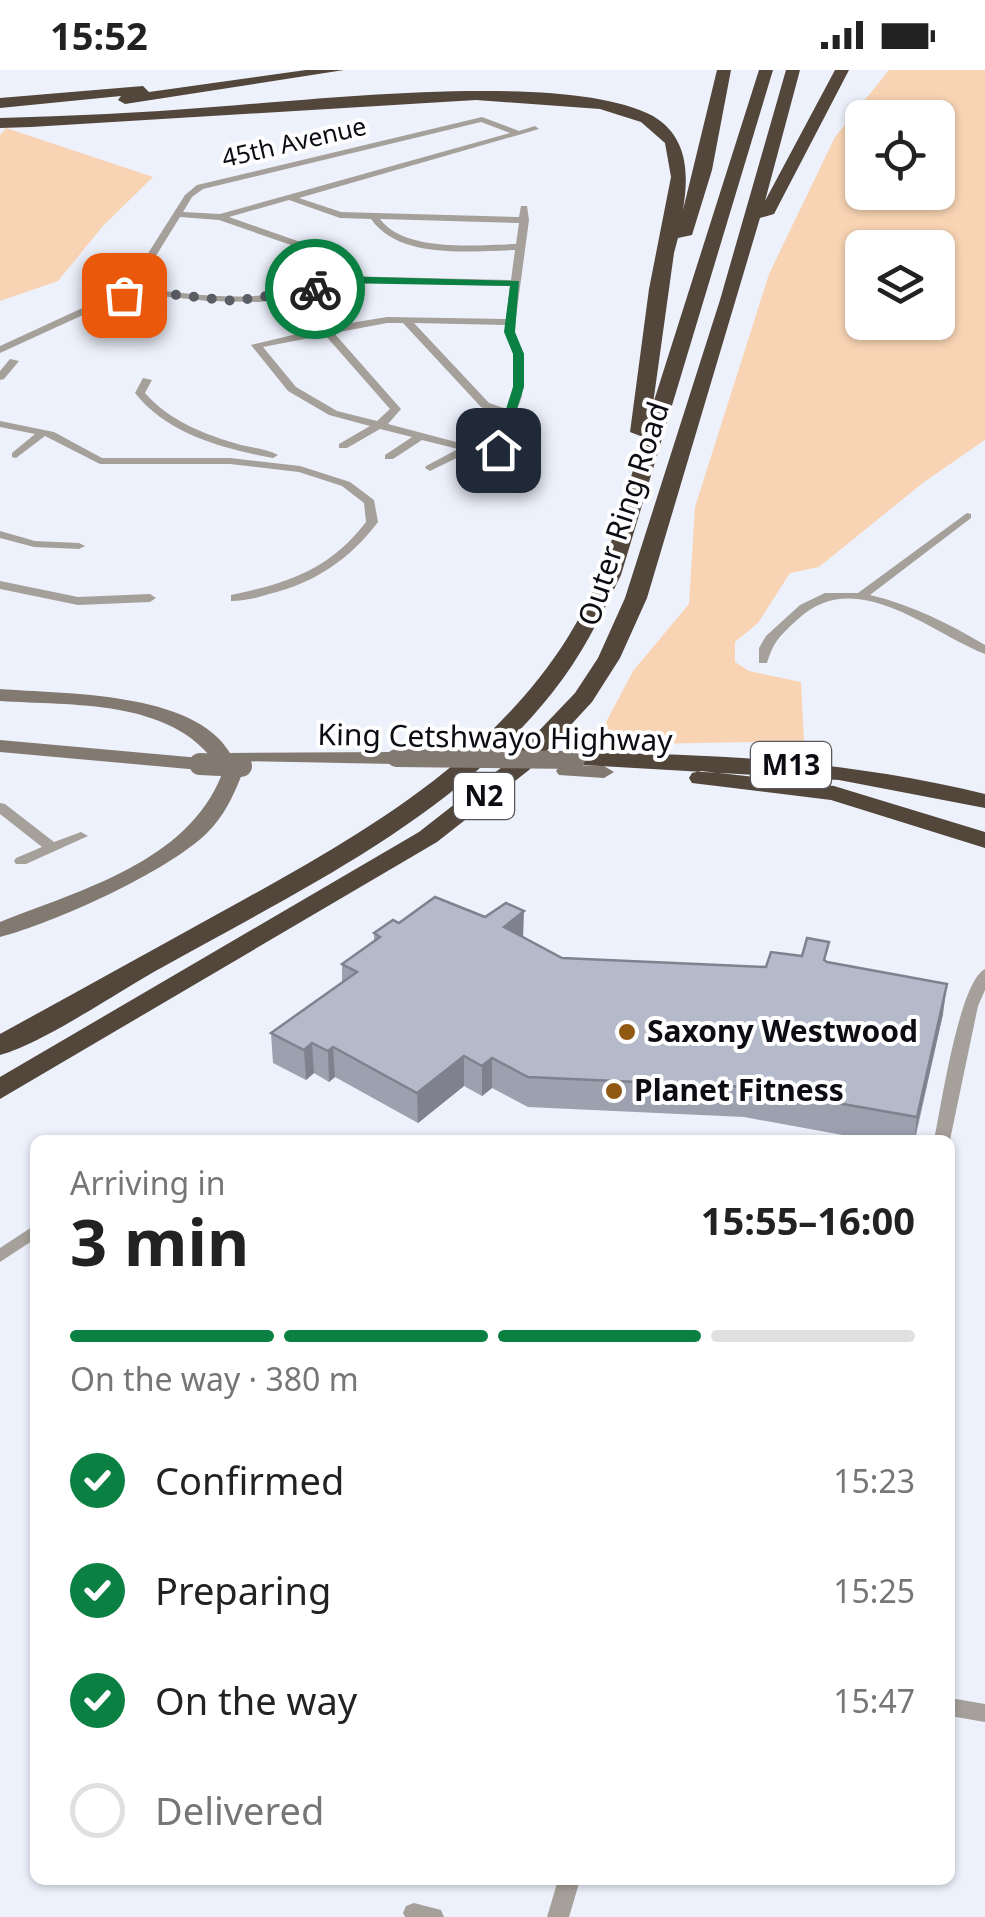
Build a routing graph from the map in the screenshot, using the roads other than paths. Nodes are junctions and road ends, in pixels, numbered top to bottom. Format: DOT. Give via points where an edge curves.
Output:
graph roads {
  1 [pos="247,70"];
  2 [pos="280,70"];
  3 [pos="336,70"];
  4 [pos="724,70"];
  5 [pos="766,70"];
  6 [pos="793,70"];
  7 [pos="842,70"];
  8 [pos="863,70"];
  9 [pos="372,82"];
  10 [pos="0,102"];
  11 [pos="0,112"];
  12 [pos="0,122"];
  13 [pos="534,130"];
  14 [pos="519,134"];
  15 [pos="787,172"];
  16 [pos="288,197"];
  17 [pos="178,214"];
  18 [pos="220,217"];
  19 [pos="374,218"];
  20 [pos="520,247"];
  21 [pos="335,280"];
  22 [pos="516,283"];
  23 [pos="130,290"];
  24 [pos="729,300"];
  25 [pos="405,320"];
  26 [pos="510,322"];
  27 [pos="326,330"];
  28 [pos="653,332"];
  29 [pos="2,347"];
  30 [pos="14,361"];
  31 [pos="0,377"];
  32 [pos="147,380"];
  33 [pos="512,415"];
  34 [pos="3,427"];
  35 [pos="374,427"];
  36 [pos="44,432"];
  37 [pos="418,438"];
  38 [pos="343,446"];
  39 [pos="466,450"];
  40 [pos="16,456"];
  41 [pos="389,457"];
  42 [pos="288,466"];
  43 [pos="430,468"];
  44 [pos="967,516"];
  45 [pos="628,518"];
  46 [pos="0,534"];
  47 [pos="79,546"];
  48 [pos="0,585"];
  49 [pos="860,597"];
  50 [pos="150,598"];
  51 [pos="235,598"];
  52 [pos="985,650"];
  53 [pos="763,660"];
  54 [pos="0,695"];
  55 [pos="0,736"];
  56 [pos="0,748"];
  57 [pos="199,759"];
  58 [pos="585,766"];
  59 [pos="985,784"];
  60 [pos="985,802"];
  61 [pos="0,807"];
  62 [pos="985,821"];
  63 [pos="81,836"];
  64 [pos="985,840"];
  65 [pos="52,848"];
  66 [pos="21,861"];
  67 [pos="0,930"];
  68 [pos="985,974"];
  69 [pos="980,987"];
  70 [pos="0,1046"];
  71 [pos="0,1090"];
  72 [pos="943,1135"];
  73 [pos="30,1235"];
  74 [pos="0,1256"];
  75 [pos="955,1708"];
  76 [pos="985,1713"];
  77 [pos="568,1885"];
  78 [pos="558,1917"];
  1 -- 10 [label="highway"];
  2 -- 10 [label="highway"];
  3 -- 11 [label="highway"];
  4 -- 28 [label="highway" via="704,170"];
  5 -- 45 [label="highway, Outer Ring Road / N2"];
  6 -- 24 [label="highway, Outer Ring Road / N2"];
  7 -- 15 [label="highway"];
  8 -- 15 [label="highway"];
  9 -- 12 [label="highway"];
  12 -- 28 [label="highway" via="250,109 464,87 610,100 657,123 674,145 675,211"];
  13 -- 14 [label="street"];
  14 -- 16 [label="street"];
  14 -- 17 [label="street, 45th Avenue" via="486,119 208,184 191,192"];
  15 -- 24 [label="highway"];
  16 -- 18 [label="street"];
  16 -- 19 [label="street" via="324,212"];
  17 -- 18 [label="street"];
  17 -- 23 [label="street, 45th Avenue"];
  18 -- 21 [label="street" via="323,253 334,265"];
  19 -- 20 [label="street" via="389,235 420,244"];
  19 -- 20 [label="street" via="524,214"];
  20 -- 22 [label="street"];
  21 -- 22 [label="street"];
  21 -- 23 [label="street" via="248,300"];
  22 -- 26 [label="street"];
  23 -- 29 [label="street"];
  24 -- 71 [label="highway, Outer Ring Road / N2" via="624,628 596,679 557,728 428,838"];
  25 -- 26 [label="street"];
  25 -- 27 [label="street"];
  25 -- 33 [label="street" via="486,406"];
  26 -- 33 [label="street" via="519,359"];
  27 -- 35 [label="street" via="395,406"];
  27 -- 35 [label="street" via="258,342 296,393"];
  28 -- 45 [label="highway"];
  30 -- 31 [label="street"];
  32 -- 42 [label="street" via="140,393 161,412 232,448 288,457"];
  33 -- 39 [label="street" via="494,455"];
  34 -- 36 [label="street"];
  35 -- 37 [label="street"];
  35 -- 38 [label="street"];
  36 -- 40 [label="street"];
  36 -- 42 [label="street" via="100,461"];
  37 -- 39 [label="street"];
  37 -- 41 [label="street"];
  39 -- 43 [label="street"];
  42 -- 51 [label="street" via="358,491 370,502 372,522 348,552 319,572"];
  44 -- 49 [label="street"];
  45 -- 70 [label="highway, Outer Ring Road / N2" via="605,589 578,642 484,754 351,850"];
  46 -- 47 [label="street"];
  48 -- 50 [label="street" via="78,601"];
  49 -- 52 [label="street"];
  49 -- 53 [label="street" via="813,602 766,643"];
  54 -- 67 [label="main road" via="168,717 216,742 232,774 222,805 178,846"];
  55 -- 57 [label="main road, King Cetshwayo Highway / M13"];
  56 -- 57 [label="main road, King Cetshwayo Highway / M13"];
  57 -- 58 [label="main road, King Cetshwayo Highway / M13, bridge"];
  58 -- 59 [label="highway" via="743,754 840,755 891,760"];
  58 -- 60 [label="highway, King Cetshwayo Highway / M13" via="805,766"];
  58 -- 62 [label="highway, King Cetshwayo Highway / M13" via="789,779"];
  58 -- 64 [label="highway" via="802,787"];
  61 -- 65 [label="street"];
  63 -- 65 [label="street"];
  65 -- 66 [label="street"];
  68 -- 69 [label="street"];
  69 -- 72 [label="street"];
  73 -- 74 [label="street"];
  75 -- 76 [label="street"];
  77 -- 78 [label="street"];
}
